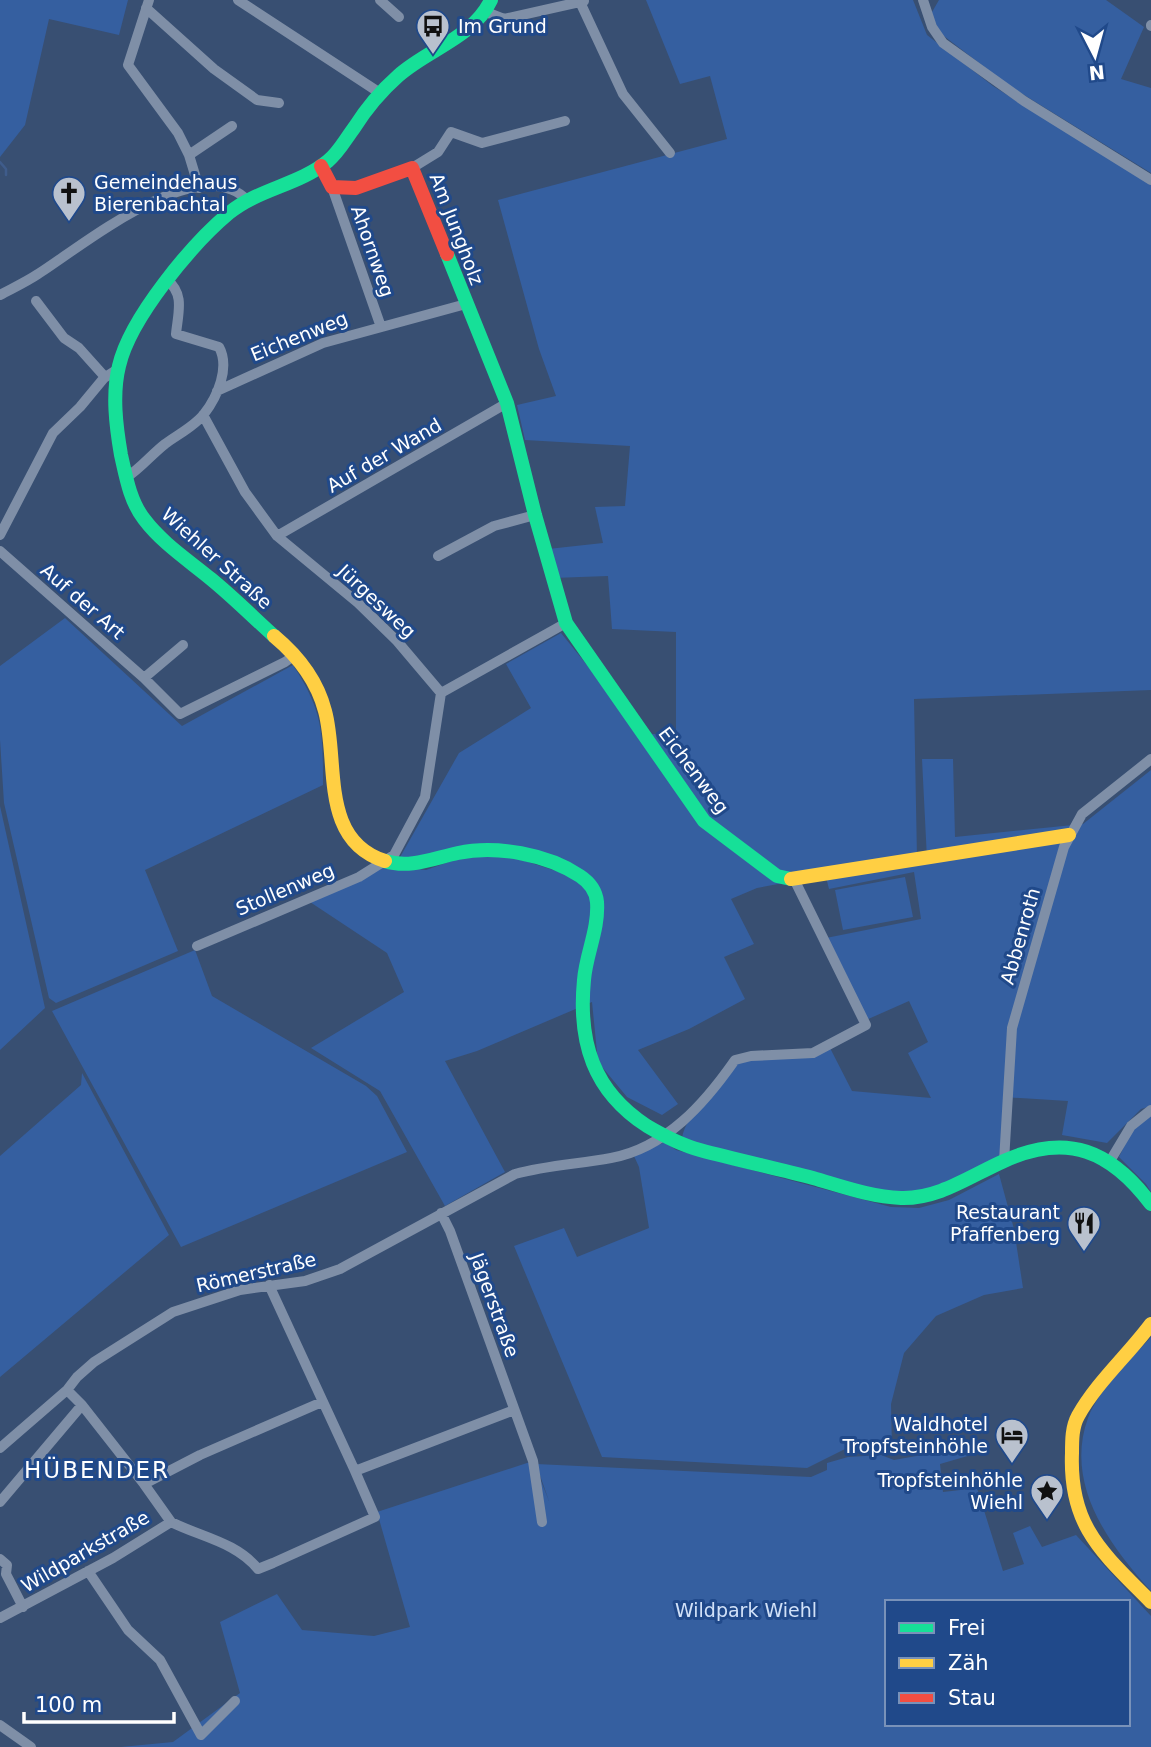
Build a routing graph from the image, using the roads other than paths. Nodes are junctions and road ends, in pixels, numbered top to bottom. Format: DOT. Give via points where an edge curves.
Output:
graph roads {
  1 [pos="238,0"];
  2 [pos="380,0"];
  3 [pos="923,0"];
  4 [pos="583,1"];
  5 [pos="148,4"];
  6 [pos="488,6"];
  7 [pos="399,17"];
  8 [pos="380,93"];
  9 [pos="279,103"];
  10 [pos="565,121"];
  11 [pos="232,127"];
  12 [pos="670,153"];
  13 [pos="189,155"];
  14 [pos="321,166"];
  15 [pos="412,168"];
  16 [pos="1151,180"];
  17 [pos="332,187"];
  18 [pos="199,188"];
  19 [pos="248,201"];
  20 [pos="167,280"];
  21 [pos="0,295"];
  22 [pos="36,300"];
  23 [pos="466,304"];
  24 [pos="381,327"];
  25 [pos="112,373"];
  26 [pos="217,391"];
  27 [pos="507,404"];
  28 [pos="203,415"];
  29 [pos="127,477"];
  30 [pos="534,515"];
  31 [pos="0,535"];
  32 [pos="277,536"];
  33 [pos="0,551"];
  34 [pos="438,556"];
  35 [pos="566,623"];
  36 [pos="183,645"];
  37 [pos="295,655"];
  38 [pos="144,678"];
  39 [pos="441,693"];
  40 [pos="1151,759"];
  41 [pos="1069,835"];
  42 [pos="386,861"];
  43 [pos="794,879"];
  44 [pos="197,946"];
  45 [pos="1151,1110"];
  46 [pos="664,1137"];
  47 [pos="1004,1161"];
  48 [pos="1110,1161"];
  49 [pos="1151,1204"];
  50 [pos="441,1213"];
  51 [pos="270,1285"];
  52 [pos="1151,1324"];
  53 [pos="67,1390"];
  54 [pos="322,1402"];
  55 [pos="82,1405"];
  56 [pos="514,1410"];
  57 [pos="0,1448"];
  58 [pos="355,1471"];
  59 [pos="145,1484"];
  60 [pos="0,1502"];
  61 [pos="171,1522"];
  62 [pos="542,1522"];
  63 [pos="0,1559"];
  64 [pos="88,1571"];
  65 [pos="1151,1602"];
  66 [pos="23,1607"];
  67 [pos="0,1618"];
  68 [pos="235,1701"];
  69 [pos="0,1724"];
  70 [pos="31,1747"];
  1 -- 8 [label="street"];
  2 -- 7 [label="street"];
  3 -- 16 [label="street" via="943,43 1024,101"];
  4 -- 6 [label="street" via="504,19"];
  4 -- 12 [label="street" via="623,94"];
  5 -- 9 [label="street" via="214,69 257,100"];
  5 -- 13 [label="street" via="128,65"];
  6 -- 8 [label="main road, Wiehler Straße" via="469,28 404,70"];
  8 -- 14 [label="main road, Wiehler Straße" via="334,156"];
  10 -- 15 [label="street, Am Jungholz" via="481,143 451,132 438,152"];
  11 -- 13 [label="street"];
  13 -- 18 [label="street"];
  14 -- 17 [label="main road"];
  14 -- 19 [label="main road, Wiehler Straße"];
  15 -- 17 [label="main road, Am Jungholz" via="356,188"];
  15 -- 23 [label="main road, Am Jungholz"];
  17 -- 24 [label="street, Ahornweg"];
  18 -- 19 [label="street" via="239,191"];
  18 -- 21 [label="street" via="165,195 136,208"];
  19 -- 20 [label="main road, Wiehler Straße" via="211,230"];
  20 -- 25 [label="main road, Wiehler Straße"];
  20 -- 26 [label="street" via="176,287 179,299 176,334 219,347 224,356"];
  22 -- 25 [label="street" via="64,338"];
  23 -- 24 [label="street, Eichenweg"];
  23 -- 27 [label="main road, Eichenweg"];
  24 -- 26 [label="street, Eichenweg" via="323,343"];
  25 -- 29 [label="main road, Wiehler Straße"];
  25 -- 31 [label="street" via="53,433"];
  26 -- 28 [label="street"];
  27 -- 30 [label="main road, Eichenweg"];
  27 -- 32 [label="street, Auf der Wand"];
  28 -- 29 [label="street"];
  28 -- 32 [label="street, Jürgesweg" via="245,492"];
  29 -- 37 [label="main road, Wiehler Straße" via="147,524"];
  30 -- 34 [label="street" via="494,526"];
  30 -- 35 [label="main road, Eichenweg"];
  32 -- 39 [label="street, Jürgesweg" via="358,603"];
  33 -- 38 [label="street, Auf der Art"];
  35 -- 39 [label="street"];
  35 -- 43 [label="main road, Eichenweg" via="704,821 777,876"];
  36 -- 38 [label="street"];
  37 -- 38 [label="street, Auf der Art" via="180,714"];
  37 -- 42 [label="main road, Wiehler Straße" via="317,689 327,718 331,780 340,816 365,850"];
  39 -- 42 [label="street" via="425,797 394,855"];
  40 -- 41 [label="street, Abbenroth" via="1082,814"];
  41 -- 43 [label="main road"];
  41 -- 47 [label="street, Abbenroth" via="1012,1028"];
  42 -- 44 [label="street, Stollenweg"];
  42 -- 46 [label="main road" via="422,864 468,851 494,851 566,868 583,878 594,889 598,903 583,980 588,1057 618,1106"];
  43 -- 46 [label="street, Römerstraße" via="866,1025 813,1053 735,1060"];
  45 -- 48 [label="street" via="1131,1126"];
  46 -- 47 [label="main road" via="734,1160 897,1198 937,1193"];
  46 -- 50 [label="street, Römerstraße" via="612,1158 515,1174"];
  47 -- 48 [label="main road" via="1038,1150 1070,1149"];
  48 -- 49 [label="main road" via="1134,1181"];
  50 -- 51 [label="street, Römerstraße" via="340,1269 305,1281"];
  50 -- 56 [label="street, Jägerstraße"];
  51 -- 53 [label="street, Römerstraße" via="173,1312 94,1362"];
  51 -- 54 [label="street"];
  52 -- 65 [label="main road" via="1075,1419 1071,1480 1077,1508 1101,1548"];
  53 -- 55 [label="street"];
  53 -- 57 [label="street, Römerstraße"];
  54 -- 58 [label="street"];
  54 -- 59 [label="street"];
  55 -- 59 [label="street"];
  55 -- 60 [label="street"];
  56 -- 58 [label="street"];
  56 -- 62 [label="street, Jägerstraße" via="533,1461"];
  58 -- 61 [label="street, Wildparkstraße" via="374,1517 258,1569 231,1546"];
  59 -- 61 [label="street"];
  61 -- 64 [label="street, Wildparkstraße"];
  63 -- 66 [label="street" via="7,1564 6,1574"];
  64 -- 66 [label="street, Wildparkstraße"];
  64 -- 68 [label="street" via="128,1630 160,1660 201,1735"];
  66 -- 67 [label="street, Wildparkstraße"];
  69 -- 70 [label="street"];
}
